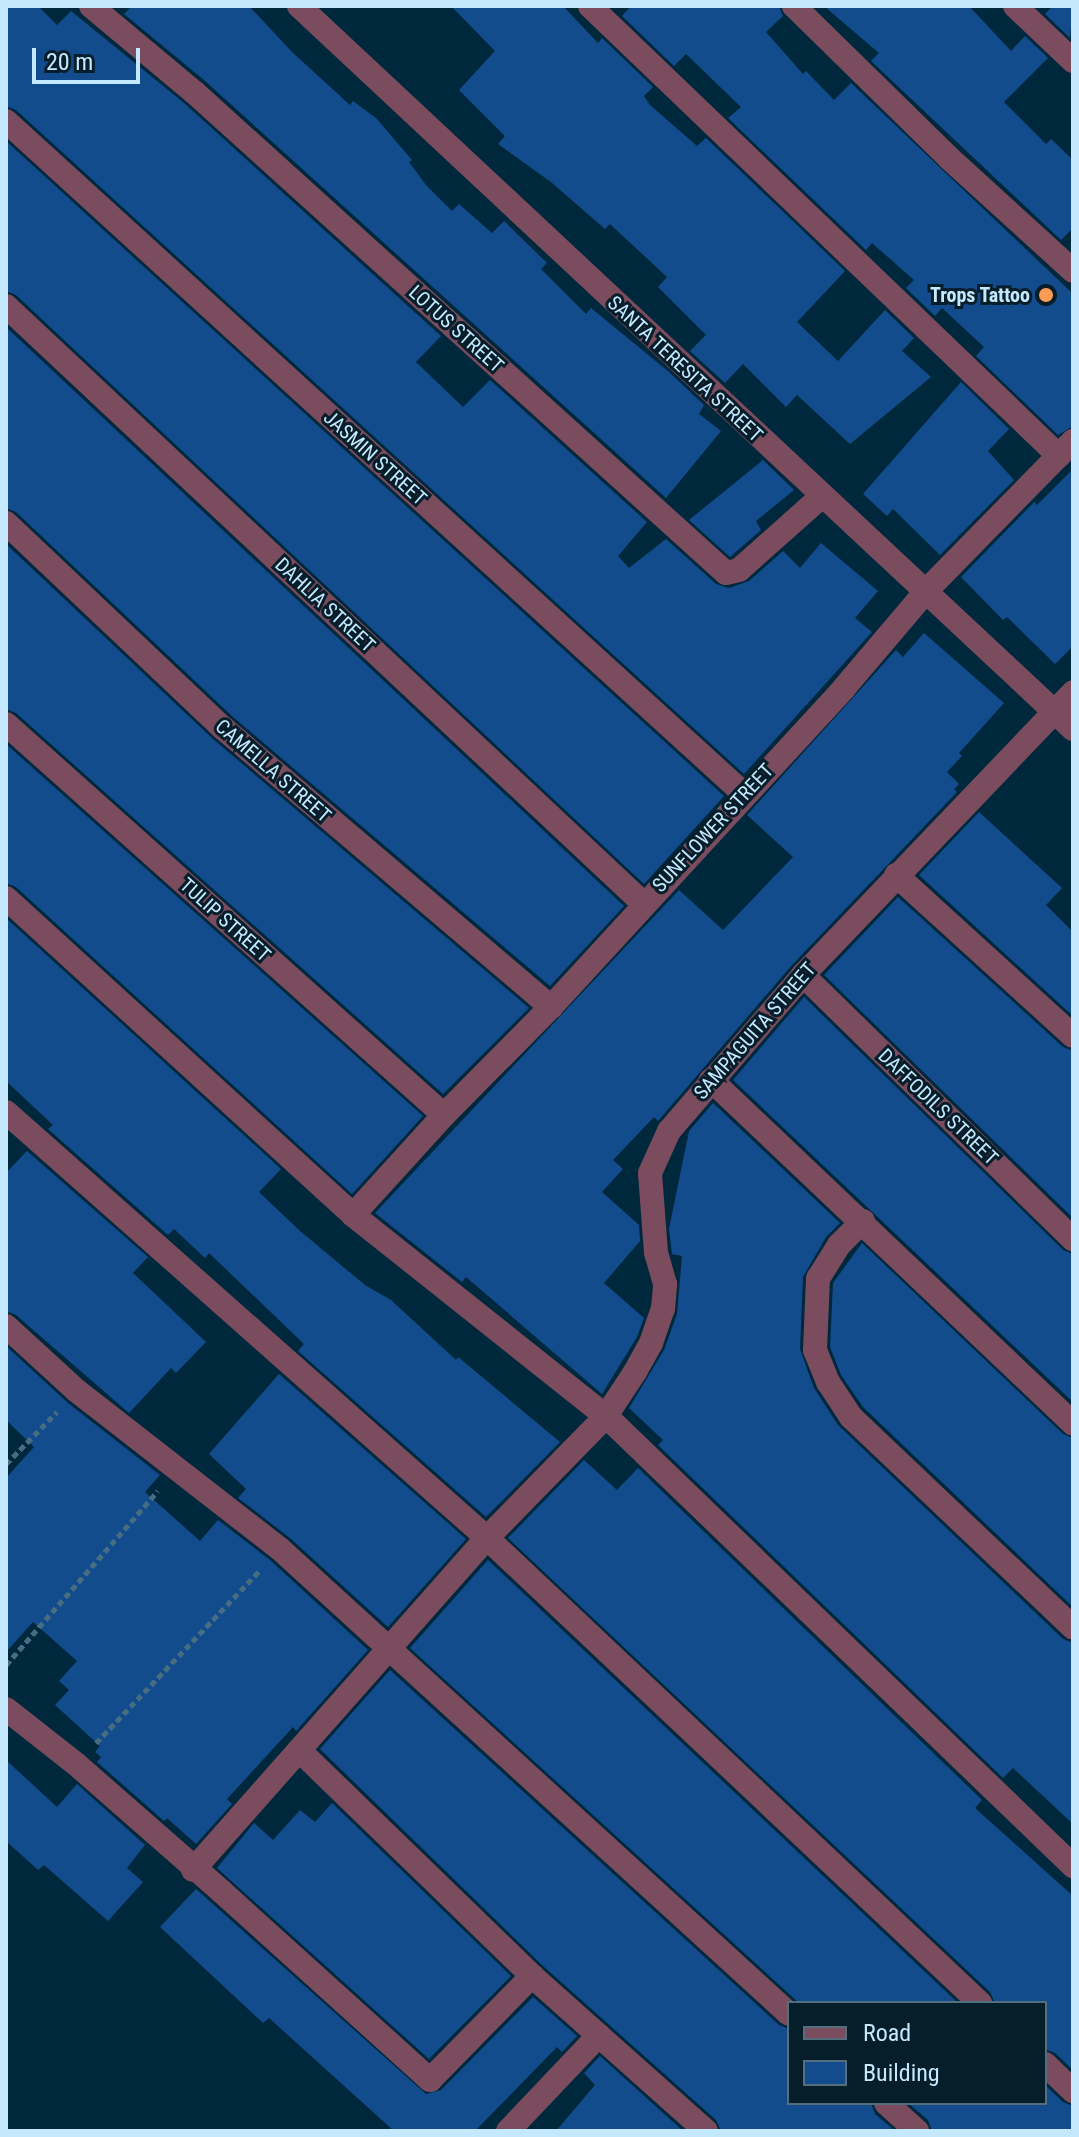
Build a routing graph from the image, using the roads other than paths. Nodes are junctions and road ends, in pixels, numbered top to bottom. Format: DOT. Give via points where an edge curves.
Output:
graph roads {
  1 [pos="91,6"];
  2 [pos="299,6"];
  3 [pos="590,6"];
  4 [pos="794,6"];
  5 [pos="1015,6"];
  6 [pos="1073,61"];
  7 [pos="6,121"];
  8 [pos="1073,271"];
  9 [pos="6,306"];
  10 [pos="1066,449"];
  11 [pos="821,497"];
  12 [pos="6,523"];
  13 [pos="927,590"];
  14 [pos="1073,692"];
  15 [pos="1054,711"];
  16 [pos="6,724"];
  17 [pos="1073,729"];
  18 [pos="744,794"];
  19 [pos="896,875"];
  20 [pos="6,898"];
  21 [pos="644,904"];
  22 [pos="803,975"];
  23 [pos="551,1007"];
  24 [pos="1073,1036"];
  25 [pos="711,1080"];
  26 [pos="6,1112"];
  27 [pos="444,1115"];
  28 [pos="353,1215"];
  29 [pos="863,1221"];
  30 [pos="1073,1239"];
  31 [pos="6,1326"];
  32 [pos="606,1416"];
  33 [pos="1073,1423"];
  34 [pos="487,1538"];
  35 [pos="1073,1628"];
  36 [pos="390,1647"];
  37 [pos="6,1709"];
  38 [pos="299,1750"];
  39 [pos="1073,1866"];
  40 [pos="193,1870"];
  41 [pos="532,1976"];
  42 [pos="978,2001"];
  43 [pos="787,2012"];
  44 [pos="599,2035"];
  45 [pos="1047,2066"];
  46 [pos="1073,2091"];
  47 [pos="888,2105"];
  48 [pos="508,2131"];
  49 [pos="706,2131"];
  50 [pos="917,2131"];
  1 -- 11 [label="street, LOTUS STREET" via="194,92 726,573 739,570"];
  2 -- 11 [label="street, SANTA TERESITA STREET"];
  3 -- 10 [label="street"];
  4 -- 8 [label="street"];
  5 -- 6 [label="street"];
  7 -- 18 [label="street, JASMIN STREET"];
  9 -- 21 [label="street, DAHLIA STREET"];
  10 -- 13 [label="street, SUNFLOWER STREET"];
  11 -- 13 [label="street, SANTA TERESITA STREET"];
  12 -- 23 [label="street, CAMELLA STREET" via="223,728"];
  13 -- 15 [label="street, SANTA TERESITA STREET"];
  13 -- 18 [label="street, SUNFLOWER STREET"];
  14 -- 15 [label="street, SAMPAGUITA STREET"];
  15 -- 17 [label="street, SANTA TERESITA STREET"];
  15 -- 19 [label="street, SAMPAGUITA STREET"];
  16 -- 27 [label="street, TULIP STREET"];
  18 -- 21 [label="street, SUNFLOWER STREET"];
  19 -- 22 [label="street, SAMPAGUITA STREET"];
  19 -- 24 [label="street"];
  20 -- 28 [label="street"];
  21 -- 23 [label="street, SUNFLOWER STREET"];
  22 -- 25 [label="street, SAMPAGUITA STREET"];
  22 -- 30 [label="street, DAFFODILS STREET"];
  23 -- 27 [label="street, SUNFLOWER STREET"];
  25 -- 29 [label="street"];
  25 -- 32 [label="street, SAMPAGUITA STREET" via="669,1131 650,1173 656,1253 665,1284 663,1309 651,1343"];
  26 -- 34 [label="street"];
  27 -- 28 [label="street, SUNFLOWER STREET"];
  28 -- 32 [label="street"];
  29 -- 33 [label="street"];
  29 -- 35 [label="street" via="818,1278 815,1350 828,1382 851,1417"];
  31 -- 36 [label="street" via="77,1391 280,1549"];
  32 -- 34 [label="street, SAMPAGUITA STREET"];
  32 -- 39 [label="street"];
  34 -- 36 [label="street, SAMPAGUITA STREET"];
  34 -- 42 [label="street"];
  36 -- 38 [label="street, SAMPAGUITA STREET"];
  36 -- 43 [label="street"];
  37 -- 40 [label="street"];
  38 -- 40 [label="street, SAMPAGUITA STREET"];
  38 -- 41 [label="street"];
  40 -- 41 [label="street" via="430,2080"];
  41 -- 44 [label="street"];
  44 -- 48 [label="street"];
  44 -- 49 [label="street"];
  45 -- 46 [label="street"];
  47 -- 50 [label="street"];
}
